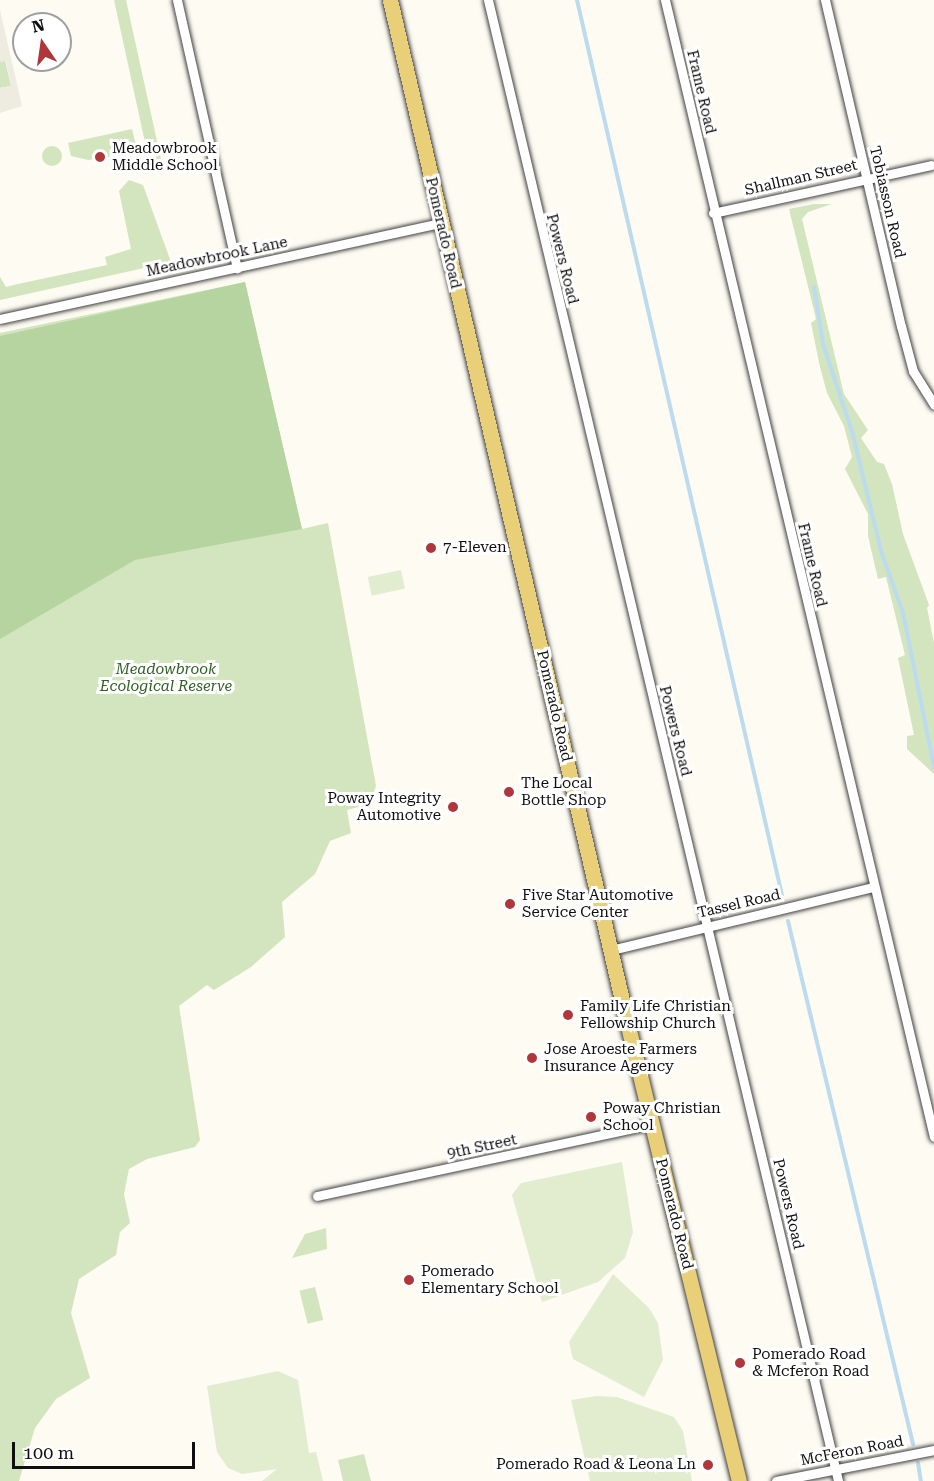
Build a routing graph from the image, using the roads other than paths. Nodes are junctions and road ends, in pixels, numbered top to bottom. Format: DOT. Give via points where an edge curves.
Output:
graph roads {
  1 [pos="177,0"];
  2 [pos="390,0"];
  3 [pos="488,0"];
  4 [pos="665,0"];
  5 [pos="825,0"];
  6 [pos="931,165"];
  7 [pos="865,179"];
  8 [pos="713,213"];
  9 [pos="440,223"];
  10 [pos="237,268"];
  11 [pos="0,319"];
  12 [pos="934,405"];
  13 [pos="874,887"];
  14 [pos="707,927"];
  15 [pos="611,950"];
  16 [pos="652,1124"];
  17 [pos="934,1137"];
  18 [pos="317,1196"];
  19 [pos="934,1450"];
  20 [pos="836,1470"];
  21 [pos="739,1481"];
  22 [pos="776,1481"];
  23 [pos="838,1481"];
  1 -- 10 [label="street"];
  2 -- 9 [label="main road, Pomerado Road"];
  3 -- 14 [label="street, Powers Road"];
  4 -- 8 [label="street, Frame Road"];
  5 -- 7 [label="street, Tobiasson Road"];
  6 -- 7 [label="street, Shallman Street"];
  7 -- 8 [label="street, Shallman Street"];
  7 -- 12 [label="street, Tobiasson Road" via="913,371"];
  8 -- 13 [label="street, Frame Road"];
  9 -- 10 [label="street, Meadowbrook Lane"];
  9 -- 15 [label="main road, Pomerado Road"];
  10 -- 11 [label="street, Meadowbrook Lane"];
  13 -- 14 [label="street, Tassel Road"];
  13 -- 17 [label="street, Frame Road"];
  14 -- 15 [label="street, Tassel Road"];
  14 -- 20 [label="street, Powers Road"];
  15 -- 16 [label="main road, Pomerado Road"];
  16 -- 18 [label="street, 9th Street"];
  16 -- 21 [label="main road, Pomerado Road"];
  19 -- 20 [label="street, McFeron Road"];
  20 -- 22 [label="street, McFeron Road"];
  20 -- 23 [label="street, Powers Road"];
}
